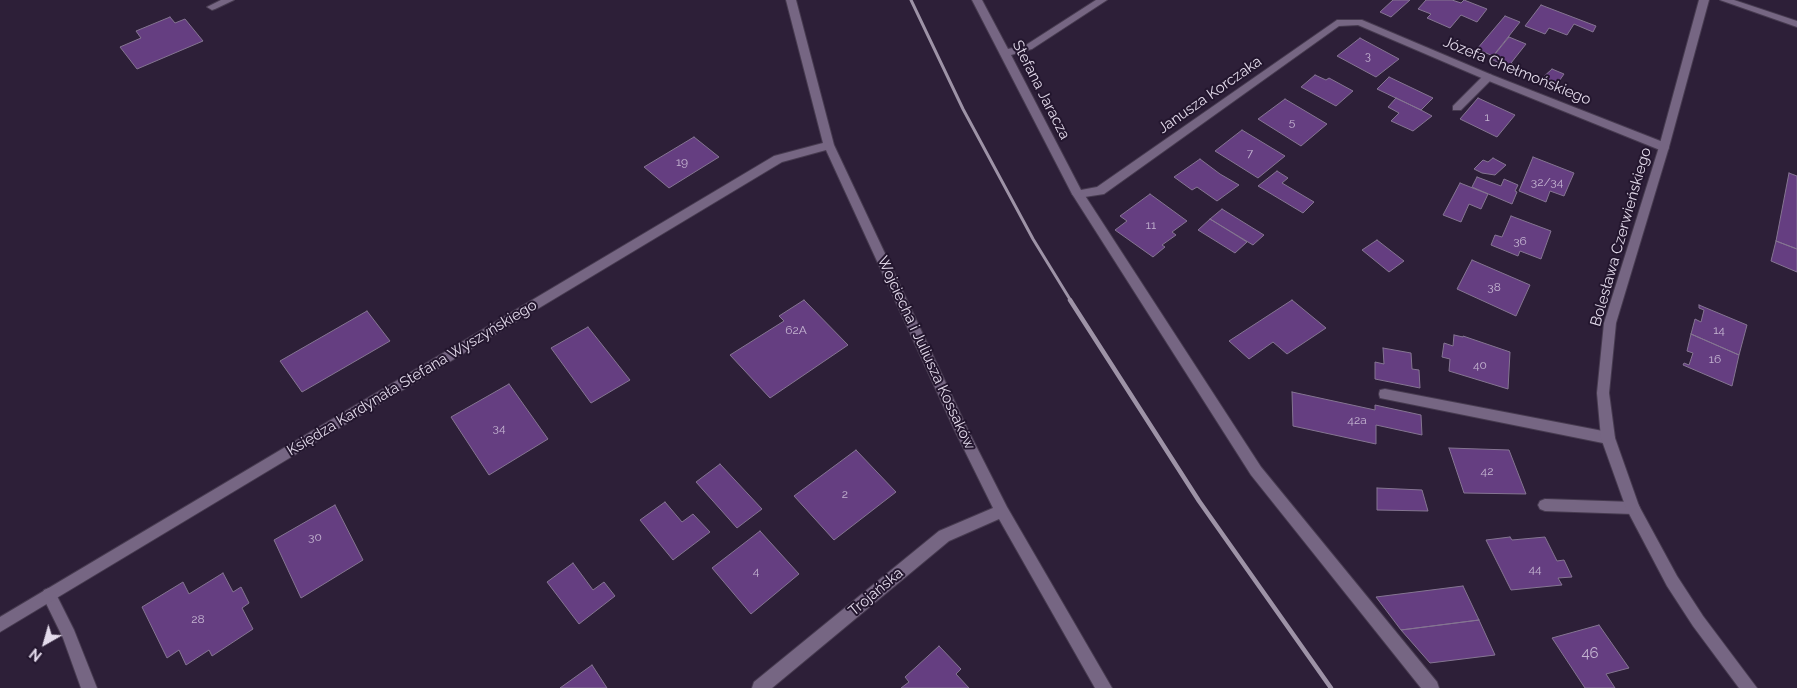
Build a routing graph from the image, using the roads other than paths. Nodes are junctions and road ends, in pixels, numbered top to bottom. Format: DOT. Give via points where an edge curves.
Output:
graph roads {
  1 [pos="229,0"];
  2 [pos="790,0"];
  3 [pos="977,0"];
  4 [pos="1102,0"];
  5 [pos="1704,0"];
  6 [pos="1724,0"];
  7 [pos="212,7"];
  8 [pos="1359,22"];
  9 [pos="1797,24"];
  10 [pos="1006,53"];
  11 [pos="1488,77"];
  12 [pos="1457,108"];
  13 [pos="829,145"];
  14 [pos="1664,146"];
  15 [pos="1078,194"];
  16 [pos="1385,394"];
  17 [pos="1608,438"];
  18 [pos="1545,505"];
  19 [pos="1633,508"];
  20 [pos="1002,511"];
  21 [pos="49,595"];
  22 [pos="0,625"];
  23 [pos="89,688"];
  24 [pos="760,688"];
  25 [pos="1104,688"];
  26 [pos="1431,688"];
  27 [pos="1749,688"];
  1 -- 7 [label="street"];
  2 -- 13 [label="street, Wojciecha i Juliusza Kossaków"];
  3 -- 10 [label="street, Stefana Jaracza"];
  4 -- 10 [label="street" via="1029,46"];
  5 -- 14 [label="street, Bolesława Czerwieńskiego"];
  6 -- 9 [label="street"];
  8 -- 11 [label="street, Józefa Chełmońskiego"];
  8 -- 15 [label="street, Janusza Korczaka" via="1337,23 1100,191"];
  10 -- 15 [label="street, Stefana Jaracza"];
  11 -- 12 [label="street"];
  11 -- 14 [label="street, Józefa Chełmońskiego"];
  13 -- 20 [label="street, Wojciecha i Juliusza Kossaków"];
  13 -- 21 [label="street, Księdza Kardynała Stefana Wyszyńskiego" via="778,159"];
  14 -- 17 [label="street, Bolesława Czerwieńskiego" via="1610,323 1603,393"];
  15 -- 26 [label="street, Stefana Jaracza" via="1256,471"];
  16 -- 17 [label="street"];
  17 -- 19 [label="street, Bolesława Czerwieńskiego"];
  18 -- 19 [label="street"];
  19 -- 27 [label="street, Bolesława Czerwieńskiego" via="1677,589"];
  20 -- 24 [label="street, Trojańska" via="944,536"];
  20 -- 25 [label="street, Wojciecha i Juliusza Kossaków"];
  21 -- 22 [label="street, Księdza Kardynała Stefana Wyszyńskiego"];
  21 -- 23 [label="street"];
}
